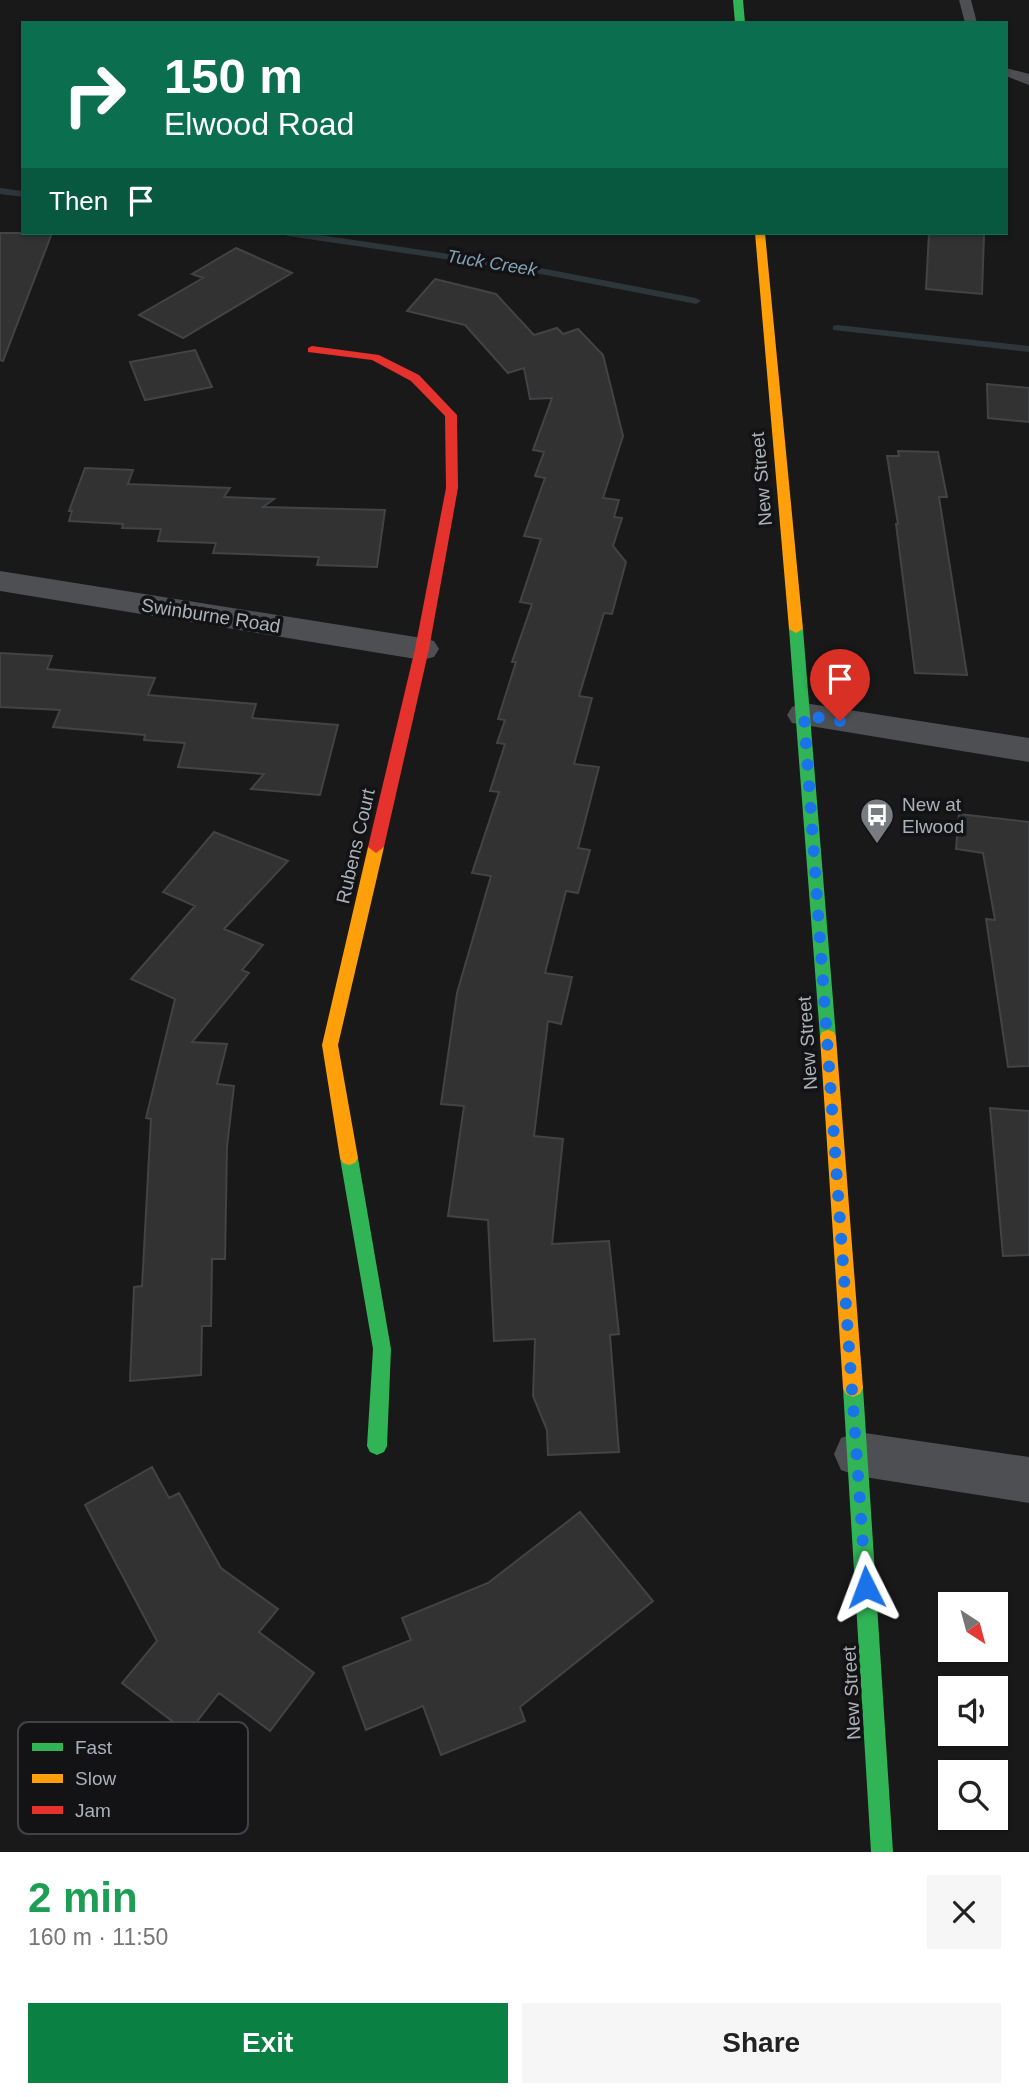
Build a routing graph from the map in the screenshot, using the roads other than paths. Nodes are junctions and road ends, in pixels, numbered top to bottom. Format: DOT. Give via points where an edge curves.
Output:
graph roads {
  1 [pos="738,0"];
  2 [pos="965,0"];
  3 [pos="740,21"];
  4 [pos="970,21"];
  5 [pos="1008,73"];
  6 [pos="1028,78"];
  7 [pos="760,235"];
  8 [pos="312,350"];
  9 [pos="0,581"];
  10 [pos="422,649"];
  11 [pos="804,715"];
  12 [pos="1029,750"];
  13 [pos="377,1446"];
  14 [pos="858,1454"];
  15 [pos="1029,1480"];
  16 [pos="882,1852"];
  1 -- 3 [label="main road"];
  2 -- 4 [label="lane"];
  5 -- 6 [label="lane"];
  7 -- 11 [label="main road, New Street"];
  8 -- 10 [label="main road, Rubens Court" via="375,357 415,378 451,415 452,488"];
  9 -- 10 [label="street, Swinburne Road"];
  10 -- 13 [label="main road, Rubens Court" via="330,1045 382,1349"];
  11 -- 12 [label="street"];
  11 -- 14 [label="main road, New Street"];
  14 -- 15 [label="street"];
  14 -- 16 [label="main road, New Street"];
}
